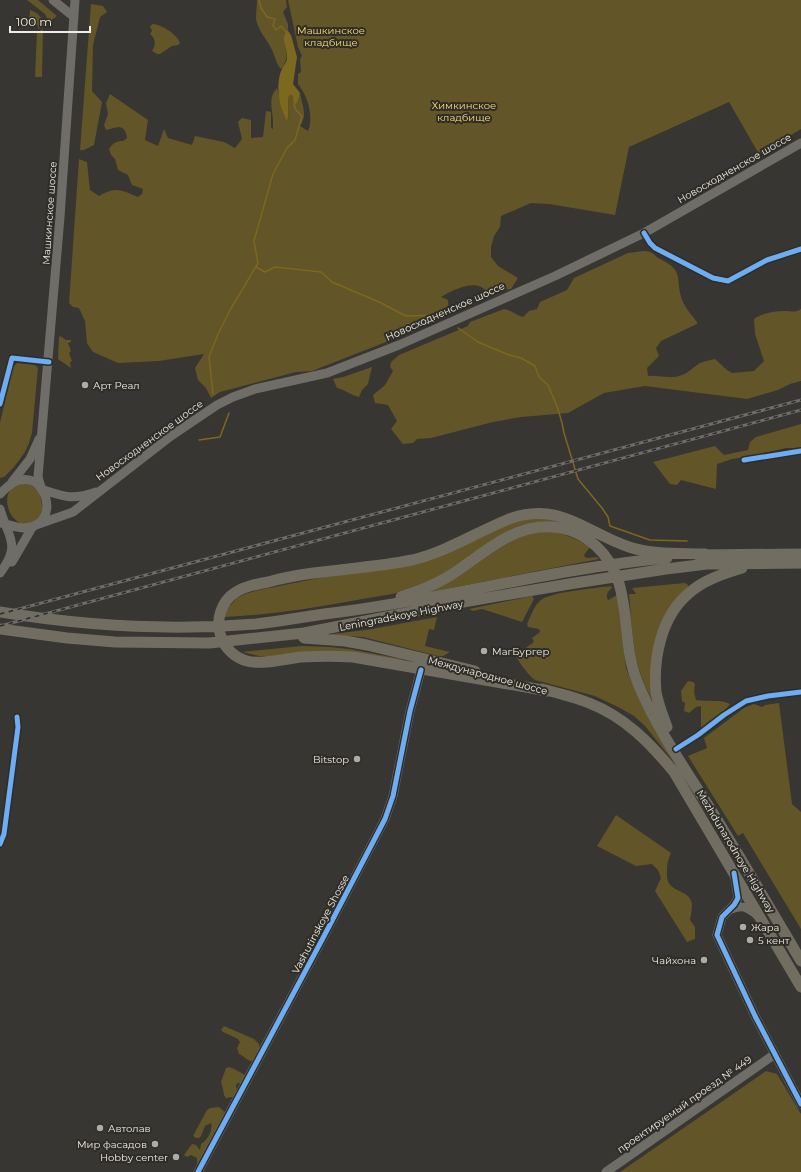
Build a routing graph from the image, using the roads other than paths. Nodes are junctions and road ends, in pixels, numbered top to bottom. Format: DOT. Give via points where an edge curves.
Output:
graph roads {
  1 [pos="53,0"];
  2 [pos="73,1"];
  3 [pos="74,17"];
  4 [pos="801,143"];
  5 [pos="644,233"];
  6 [pos="801,249"];
  7 [pos="49,362"];
  8 [pos="0,404"];
  9 [pos="42,428"];
  10 [pos="801,451"];
  11 [pos="744,460"];
  12 [pos="42,489"];
  13 [pos="3,491"];
  14 [pos="99,491"];
  15 [pos="4,519"];
  16 [pos="35,525"];
  17 [pos="705,554"];
  18 [pos="801,554"];
  19 [pos="801,563"];
  20 [pos="757,564"];
  21 [pos="0,573"];
  22 [pos="0,577"];
  23 [pos="0,612"];
  24 [pos="340,612"];
  25 [pos="0,629"];
  26 [pos="276,637"];
  27 [pos="421,670"];
  28 [pos="548,691"];
  29 [pos="801,692"];
  30 [pos="17,717"];
  31 [pos="676,749"];
  32 [pos="682,763"];
  33 [pos="0,844"];
  34 [pos="734,873"];
  35 [pos="728,910"];
  36 [pos="762,920"];
  37 [pos="801,961"];
  38 [pos="801,987"];
  39 [pos="775,1054"];
  40 [pos="801,1104"];
  41 [pos="198,1172"];
  42 [pos="606,1172"];
  1 -- 3 [label="main road"];
  2 -- 3 [label="main road, Машкинское шоссе"];
  3 -- 7 [label="main road, Машкинское шоссе"];
  4 -- 5 [label="main road, Новосходненское шоссе"];
  5 -- 6 [label="street" via="654,248 713,278 728,281 767,260"];
  5 -- 14 [label="main road, Новосходненское шоссе" via="555,276 399,345 327,373 255,389 233,397 204,412"];
  7 -- 8 [label="street" via="12,358"];
  7 -- 9 [label="main road, Машкинское шоссе"];
  9 -- 12 [label="main road, Машкинское шоссе" via="38,477"];
  9 -- 13 [label="main road, Машкинское шоссе" via="30,459"];
  10 -- 11 [label="street"];
  12 -- 13 [label="main road, Новосходненское шоссе" via="34,482 26,480 17,481"];
  12 -- 14 [label="main road, Новосходненское шоссе" via="74,498"];
  12 -- 16 [label="main road, Машкинское шоссе" via="47,498 46,511"];
  14 -- 16 [label="main road, Новосходненское шоссе" via="73,512"];
  15 -- 16 [label="main road, Новосходненское шоссе" via="25,528"];
  15 -- 21 [label="main road" via="13,547"];
  16 -- 22 [label="main road, Машкинское шоссе" via="8,569"];
  17 -- 18 [label="highway, Leningradskoye Highway"];
  17 -- 24 [label="highway, Leningradskoye Highway" via="578,570 363,610"];
  17 -- 27 [label="highway" via="650,552 630,547 565,517 534,512 509,518 437,552 413,560 292,575 243,588 232,594 220,614 219,626 224,643 236,656 247,661 330,655"];
  19 -- 20 [label="highway, Leningradskoye Highway"];
  20 -- 26 [label="highway, Leningradskoye Highway" via="707,564 575,583"];
  20 -- 31 [label="highway" via="729,572 699,585 678,604 664,629 656,663 656,694"];
  23 -- 24 [label="highway, Leningradskoye Highway" via="72,622 206,627 257,624"];
  24 -- 32 [label="highway" via="416,592 446,578 505,538 526,529 566,529 589,539 602,551 615,570 624,603 631,666"];
  25 -- 26 [label="highway, Leningradskoye Highway" via="115,642 209,643"];
  26 -- 28 [label="highway, Международное шоссе" via="345,641 367,645"];
  27 -- 28 [label="highway"];
  27 -- 41 [label="main road, Vashutinskoye Shosse" via="393,796 385,819"];
  28 -- 34 [label="highway, Mezhdunarodnoye Highway" via="590,703 609,712 653,747 674,772"];
  29 -- 31 [label="street" via="746,701"];
  30 -- 33 [label="street" via="18,727 4,834"];
  31 -- 32 [label="highway"];
  32 -- 37 [label="highway, Mezhdunarodnoye Highway"];
  34 -- 35 [label="main road" via="738,898"];
  34 -- 36 [label="highway, Mezhdunarodnoye Highway"];
  35 -- 36 [label="main road" via="746,907"];
  35 -- 39 [label="main road" via="722,917 717,935"];
  36 -- 38 [label="highway, Mezhdunarodnoye Highway"];
  39 -- 40 [label="main road"];
  39 -- 42 [label="main road, проектируемый проезд № 449"];
}
